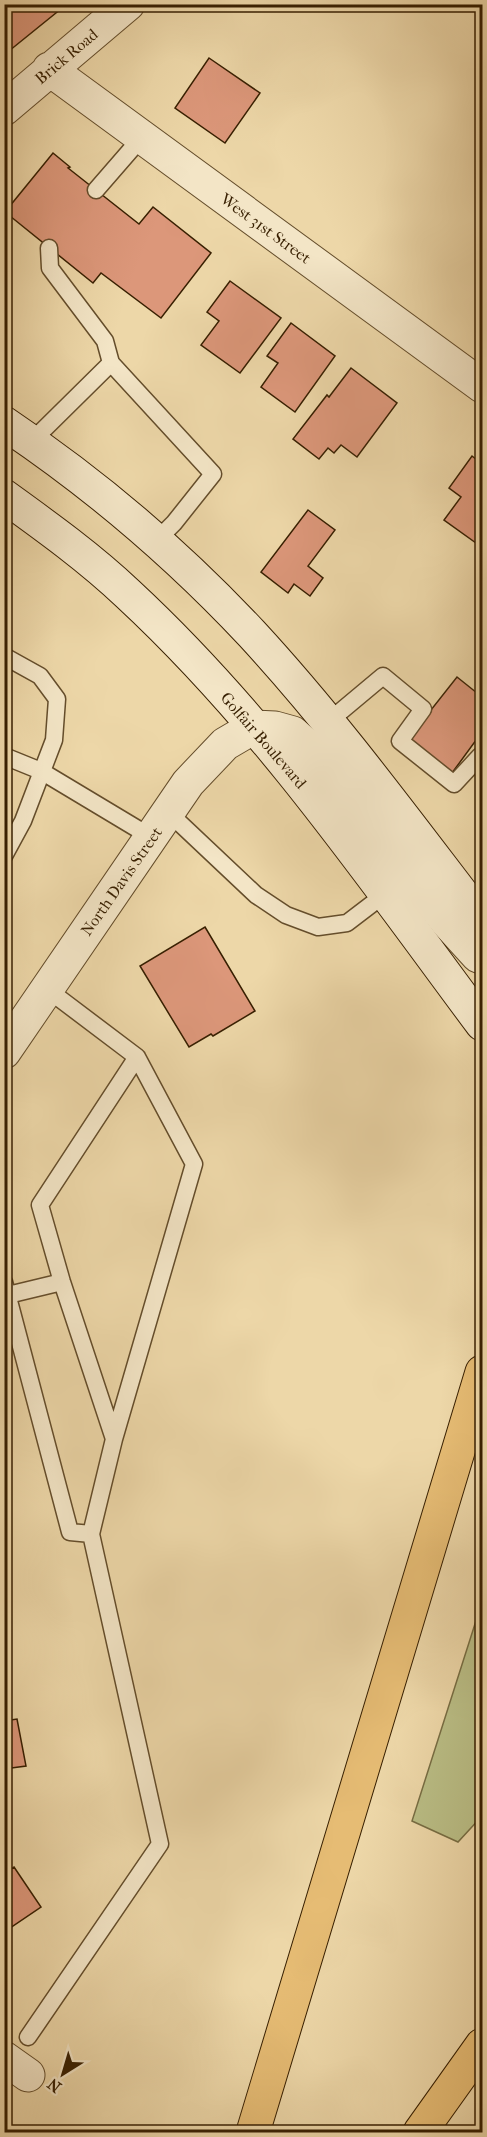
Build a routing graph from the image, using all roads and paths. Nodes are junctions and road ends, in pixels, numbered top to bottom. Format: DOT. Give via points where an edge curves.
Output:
graph roads {
  1 [pos="128,4"];
  2 [pos="49,69"];
  3 [pos="4,109"];
  4 [pos="142,137"];
  5 [pos="96,190"];
  6 [pos="49,248"];
  7 [pos="111,363"];
  8 [pos="483,386"];
  9 [pos="4,423"];
  10 [pos="32,441"];
  11 [pos="4,496"];
  12 [pos="157,540"];
  13 [pos="4,656"];
  14 [pos="328,722"];
  15 [pos="254,727"];
  16 [pos="4,756"];
  17 [pos="483,758"];
  18 [pos="41,771"];
  19 [pos="160,825"];
  20 [pos="4,856"];
  21 [pos="386,894"];
  22 [pos="483,920"];
  23 [pos="483,957"];
  24 [pos="46,989"];
  25 [pos="483,1024"];
  26 [pos="4,1052"];
  27 [pos="137,1057"];
  28 [pos="62,1282"];
  29 [pos="6,1288"];
  30 [pos="483,1372"];
  31 [pos="114,1439"];
  32 [pos="91,1534"];
  33 [pos="483,2044"];
  34 [pos="20,2057"];
  35 [pos="253,2133"];
  36 [pos="420,2133"];
  1 -- 2 [label="street, Brick Road"];
  2 -- 3 [label="street, Brick Road"];
  2 -- 4 [label="street, West 31st Street"];
  4 -- 5 [label="lane"];
  4 -- 8 [label="street, West 31st Street"];
  6 -- 7 [label="lane" via="50,268 105,341"];
  7 -- 10 [label="lane"];
  7 -- 12 [label="lane" via="213,474"];
  9 -- 10 [label="street"];
  10 -- 12 [label="street"];
  11 -- 15 [label="street, Golfair Boulevard" via="128,594"];
  12 -- 14 [label="street" via="252,634"];
  13 -- 18 [label="lane" via="40,676 57,699 54,740"];
  14 -- 17 [label="lane" via="383,676 423,709 400,741 454,784 480,756"];
  14 -- 22 [label="street"];
  15 -- 19 [label="street, North Davis Street" via="225,744 188,783"];
  15 -- 21 [label="street, Golfair Boulevard"];
  15 -- 23 [label="street" via="293,732 319,757 447,922"];
  16 -- 18 [label="lane"];
  18 -- 19 [label="lane"];
  18 -- 20 [label="lane" via="23,821"];
  19 -- 21 [label="lane" via="286,915 318,927 347,923"];
  19 -- 24 [label="street, North Davis Street"];
  21 -- 25 [label="street, Golfair Boulevard"];
  24 -- 26 [label="street, North Davis Street"];
  24 -- 27 [label="lane"];
  27 -- 28 [label="lane" via="40,1205"];
  27 -- 31 [label="lane" via="194,1164"];
  28 -- 29 [label="lane"];
  28 -- 31 [label="lane"];
  29 -- 32 [label="lane" via="70,1532"];
  30 -- 35 [label="highway"];
  31 -- 32 [label="lane"];
  32 -- 34 [label="lane" via="160,1845"];
  33 -- 36 [label="highway"];
}
